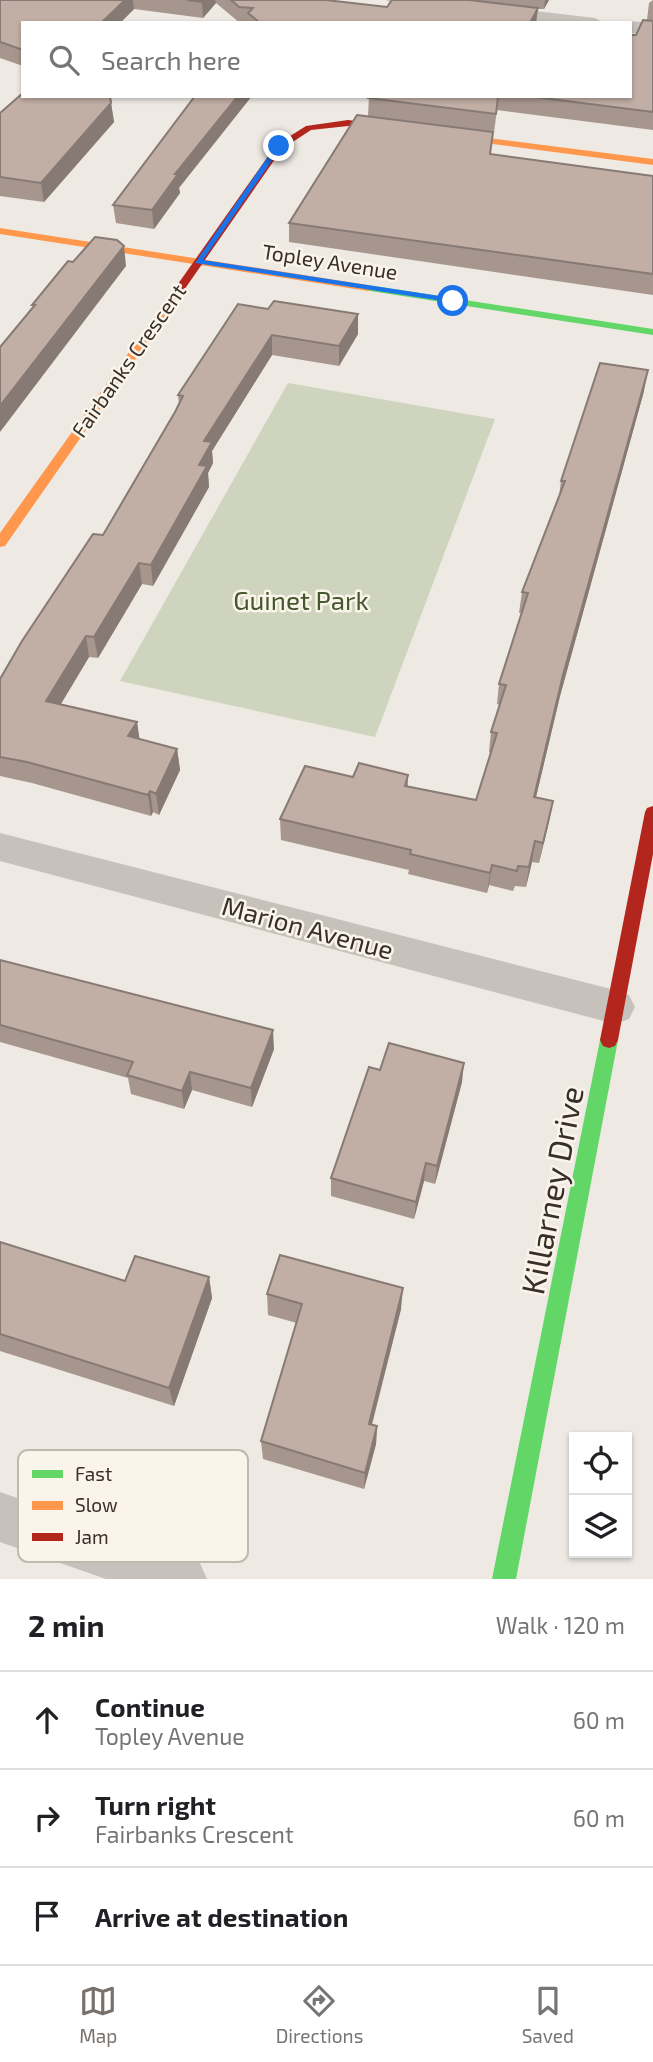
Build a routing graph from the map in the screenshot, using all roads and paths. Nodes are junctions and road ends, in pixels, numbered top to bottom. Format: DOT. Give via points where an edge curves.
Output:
graph roads {
  1 [pos="395,0"];
  2 [pos="578,21"];
  3 [pos="632,27"];
  4 [pos="653,29"];
  5 [pos="653,162"];
  6 [pos="0,231"];
  7 [pos="198,261"];
  8 [pos="653,332"];
  9 [pos="0,543"];
  10 [pos="653,812"];
  11 [pos="0,847"];
  12 [pos="615,1007"];
  13 [pos="0,1517"];
  14 [pos="18,1523"];
  15 [pos="131,1562"];
  16 [pos="181,1579"];
  17 [pos="504,1579"];
  1 -- 2 [label="street"];
  3 -- 4 [label="street"];
  5 -- 7 [label="street, Fairbanks Crescent" via="348,124 309,128 279,146"];
  6 -- 7 [label="street, Topley Avenue"];
  7 -- 8 [label="street, Topley Avenue"];
  7 -- 9 [label="street, Fairbanks Crescent"];
  10 -- 12 [label="street, Killarney Drive"];
  11 -- 12 [label="street, Marion Avenue"];
  12 -- 17 [label="street, Killarney Drive"];
  13 -- 14 [label="street"];
  15 -- 16 [label="street"];
}
